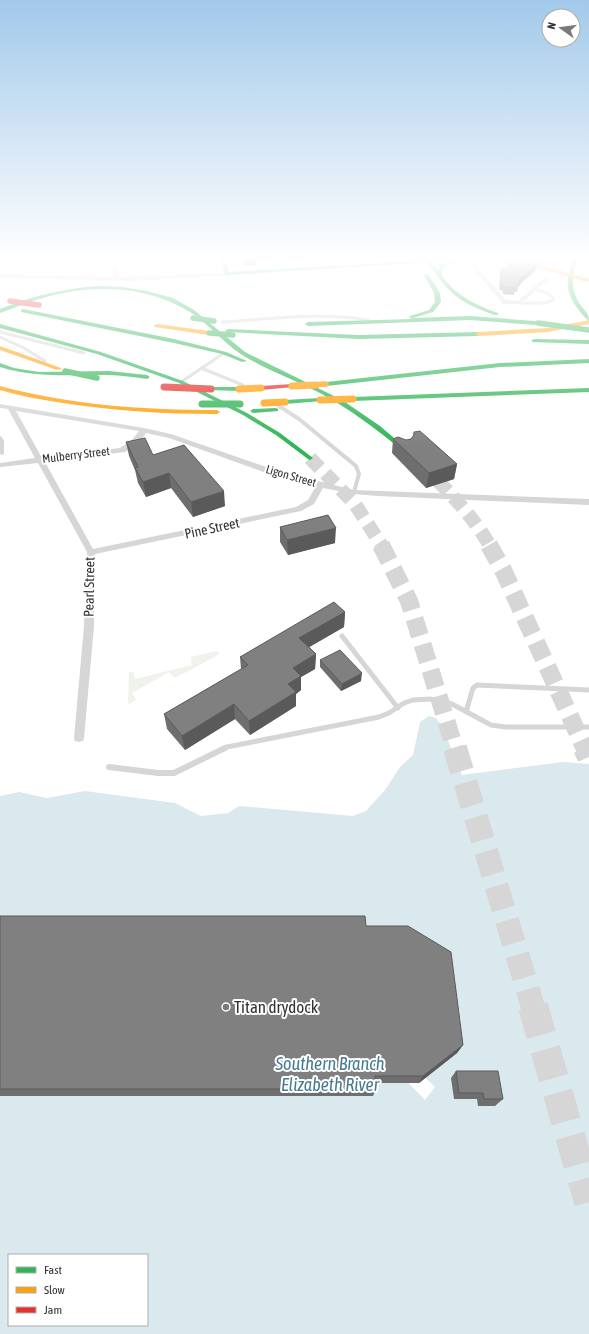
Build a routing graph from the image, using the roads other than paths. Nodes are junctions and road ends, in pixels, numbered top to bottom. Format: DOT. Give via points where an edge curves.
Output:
graph roads {
  1 [pos="75,321"];
  2 [pos="205,321"];
  3 [pos="213,321"];
  4 [pos="384,321"];
  5 [pos="514,321"];
  6 [pos="530,321"];
  7 [pos="588,321"];
  8 [pos="149,323"];
  9 [pos="538,323"];
  10 [pos="0,326"];
  11 [pos="589,330"];
  12 [pos="0,332"];
  13 [pos="230,333"];
  14 [pos="0,337"];
  15 [pos="508,342"];
  16 [pos="524,342"];
  17 [pos="589,342"];
  18 [pos="0,348"];
  19 [pos="224,353"];
  20 [pos="589,361"];
  21 [pos="127,362"];
  22 [pos="0,365"];
  23 [pos="55,367"];
  24 [pos="201,368"];
  25 [pos="276,371"];
  26 [pos="181,382"];
  27 [pos="20,384"];
  28 [pos="0,388"];
  29 [pos="589,390"];
  30 [pos="264,395"];
  31 [pos="191,399"];
  32 [pos="324,403"];
  33 [pos="0,406"];
  34 [pos="237,407"];
  35 [pos="11,408"];
  36 [pos="144,430"];
  37 [pos="0,438"];
  38 [pos="404,449"];
  39 [pos="2,453"];
  40 [pos="310,458"];
  41 [pos="40,459"];
  42 [pos="0,465"];
  43 [pos="321,485"];
  44 [pos="354,492"];
  45 [pos="589,502"];
  46 [pos="91,552"];
  47 [pos="342,636"];
  48 [pos="589,690"];
  49 [pos="398,708"];
  50 [pos="466,712"];
  51 [pos="589,726"];
  52 [pos="79,738"];
  53 [pos="108,767"];
  1 -- 19 [label="main road"];
  2 -- 25 [label="main road" via="239,351"];
  3 -- 4 [label="main road, bridge" via="264,325"];
  5 -- 9 [label="main road"];
  6 -- 9 [label="main road"];
  7 -- 13 [label="main road" via="543,331 488,334 359,337"];
  8 -- 13 [label="main road"];
  9 -- 11 [label="main road, bridge"];
  10 -- 21 [label="main road"];
  12 -- 21 [label="lane"];
  13 -- 15 [label="main road" via="345,343"];
  14 -- 23 [label="lane"];
  16 -- 17 [label="main road"];
  18 -- 23 [label="main road"];
  19 -- 24 [label="lane"];
  19 -- 25 [label="main road"];
  20 -- 30 [label="main road, bridge" via="500,365 326,384"];
  21 -- 26 [label="main road"];
  22 -- 34 [label="main road" via="18,372 35,374 105,373 146,377"];
  23 -- 30 [label="main road, bridge" via="97,378 156,386 239,389"];
  24 -- 26 [label="lane"];
  24 -- 30 [label="lane"];
  25 -- 38 [label="main road" via="348,406"];
  26 -- 34 [label="main road"];
  27 -- 34 [label="main road, bridge" via="128,399"];
  28 -- 32 [label="main road" via="29,396 97,406 150,410 253,411"];
  29 -- 32 [label="main road"];
  30 -- 31 [label="main road"];
  30 -- 32 [label="main road, bridge" via="285,402"];
  30 -- 34 [label="main road"];
  30 -- 44 [label="lane" via="299,419 356,466 359,474"];
  33 -- 35 [label="street, Ligon Street"];
  34 -- 40 [label="main road"];
  35 -- 36 [label="street, Ligon Street"];
  35 -- 41 [label="street, Pearl Street"];
  36 -- 41 [label="street, Mulberry Street" via="135,442 122,450"];
  36 -- 43 [label="street, Ligon Street" via="171,436 275,473"];
  37 -- 39 [label="lane"];
  41 -- 42 [label="street, Mulberry Street"];
  41 -- 46 [label="street, Pearl Street"];
  43 -- 44 [label="street, Ligon Street"];
  43 -- 46 [label="street, Pine Street" via="311,502 298,509"];
  44 -- 45 [label="street, Ligon Street"];
  46 -- 52 [label="street, Pearl Street" via="89,626"];
  47 -- 49 [label="lane"];
  48 -- 50 [label="lane" via="477,685 473,688"];
  49 -- 50 [label="lane" via="412,700 430,699 452,704"];
  49 -- 53 [label="lane" via="379,717 227,748 174,773"];
  50 -- 51 [label="lane" via="491,725 506,727"];
}
